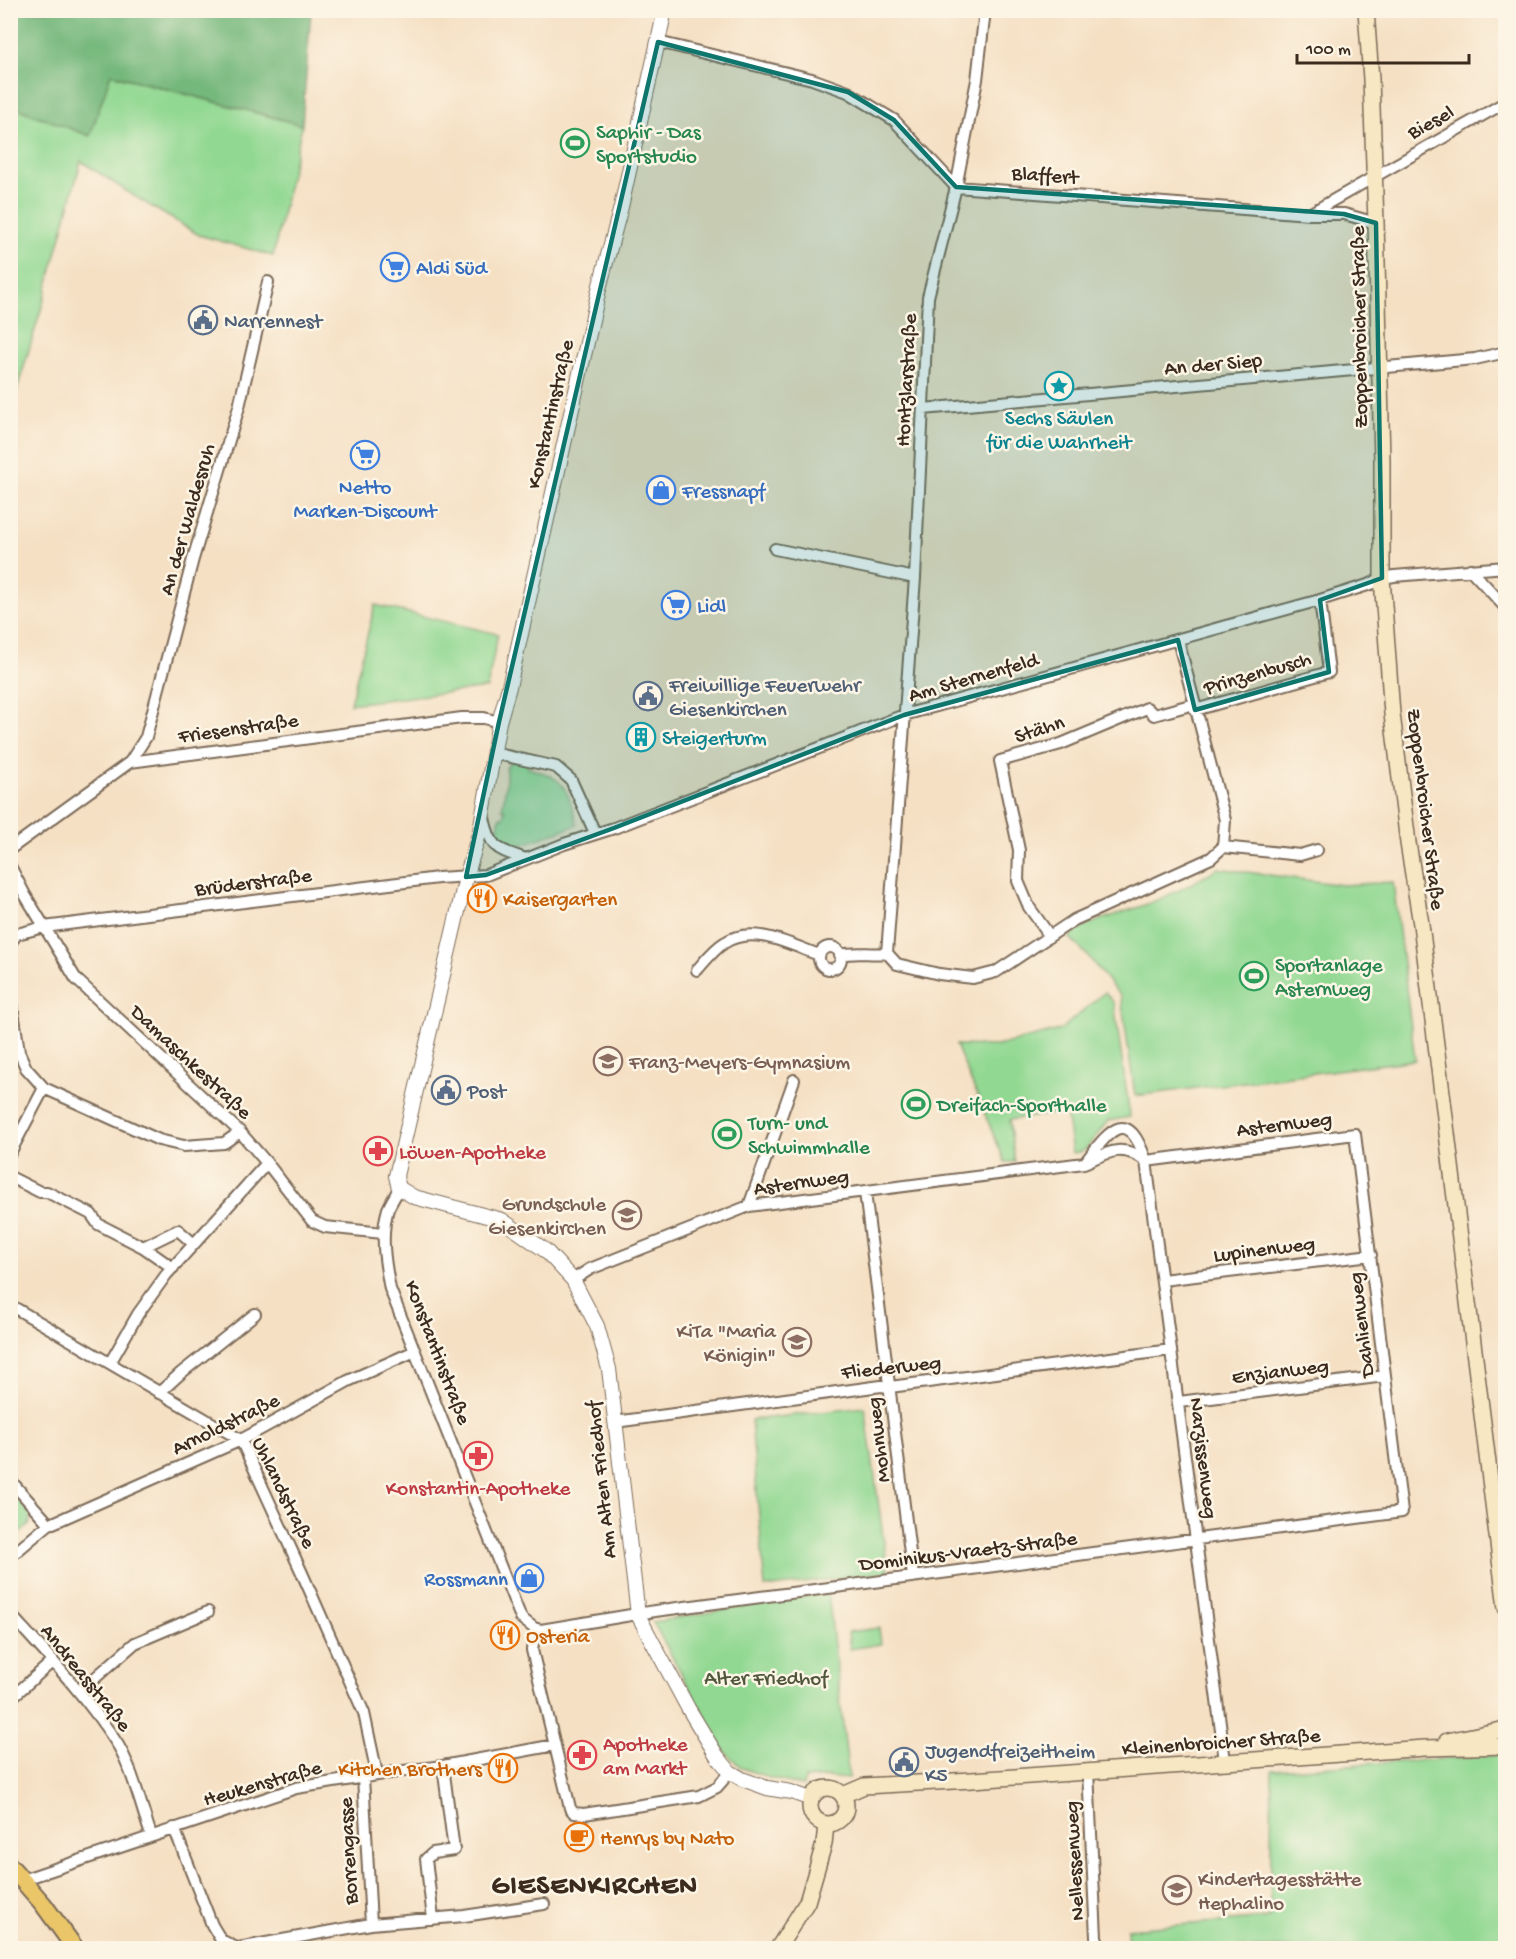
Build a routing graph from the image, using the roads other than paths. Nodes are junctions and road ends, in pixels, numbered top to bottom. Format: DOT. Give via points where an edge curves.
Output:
graph roads {
  1 [pos="985,10"];
  2 [pos="1366,10"];
  3 [pos="664,17"];
  4 [pos="658,42"];
  5 [pos="1506,102"];
  6 [pos="1374,176"];
  7 [pos="956,187"];
  8 [pos="1309,214"];
  9 [pos="1376,223"];
  10 [pos="268,282"];
  11 [pos="1506,352"];
  12 [pos="1379,368"];
  13 [pos="923,409"];
  14 [pos="775,549"];
  15 [pos="1506,567"];
  16 [pos="1470,569"];
  17 [pos="1382,578"];
  18 [pos="915,579"];
  19 [pos="1320,600"];
  20 [pos="1506,608"];
  21 [pos="1178,640"];
  22 [pos="1194,707"];
  23 [pos="904,715"];
  24 [pos="499,722"];
  25 [pos="493,753"];
  26 [pos="130,762"];
  27 [pos="483,814"];
  28 [pos="595,833"];
  29 [pos="1222,847"];
  30 [pos="10,849"];
  31 [pos="1317,850"];
  32 [pos="526,859"];
  33 [pos="10,866"];
  34 [pos="466,877"];
  35 [pos="44,927"];
  36 [pos="1049,935"];
  37 [pos="10,943"];
  38 [pos="887,953"];
  39 [pos="819,955"];
  40 [pos="840,955"];
  41 [pos="697,970"];
  42 [pos="10,990"];
  43 [pos="794,1080"];
  44 [pos="44,1088"];
  45 [pos="240,1132"];
  46 [pos="1356,1134"];
  47 [pos="10,1153"];
  48 [pos="1146,1161"];
  49 [pos="267,1163"];
  50 [pos="1084,1163"];
  51 [pos="10,1177"];
  52 [pos="399,1188"];
  53 [pos="865,1192"];
  54 [pos="749,1206"];
  55 [pos="383,1233"];
  56 [pos="194,1244"];
  57 [pos="143,1247"];
  58 [pos="1371,1255"];
  59 [pos="173,1268"];
  60 [pos="573,1280"];
  61 [pos="1162,1280"];
  62 [pos="10,1305"];
  63 [pos="255,1314"];
  64 [pos="1171,1350"];
  65 [pos="415,1351"];
  66 [pos="110,1363"];
  67 [pos="1385,1376"];
  68 [pos="890,1387"];
  69 [pos="159,1393"];
  70 [pos="1179,1402"];
  71 [pos="615,1422"];
  72 [pos="241,1440"];
  73 [pos="10,1480"];
  74 [pos="1402,1512"];
  75 [pos="49,1524"];
  76 [pos="1196,1540"];
  77 [pos="10,1557"];
  78 [pos="913,1577"];
  79 [pos="1506,1608"];
  80 [pos="208,1612"];
  81 [pos="10,1614"];
  82 [pos="638,1615"];
  83 [pos="541,1630"];
  84 [pos="53,1661"];
  85 [pos="79,1692"];
  86 [pos="10,1699"];
  87 [pos="1506,1729"];
  88 [pos="555,1745"];
  89 [pos="1506,1746"];
  90 [pos="1425,1748"];
  91 [pos="1225,1761"];
  92 [pos="443,1766"];
  93 [pos="1088,1771"];
  94 [pos="730,1772"];
  95 [pos="378,1774"];
  96 [pos="363,1777"];
  97 [pos="843,1795"];
  98 [pos="811,1799"];
  99 [pos="826,1825"];
  100 [pos="174,1828"];
  101 [pos="151,1835"];
  102 [pos="10,1866"];
  103 [pos="22,1880"];
  104 [pos="544,1904"];
  105 [pos="433,1919"];
  106 [pos="371,1924"];
  107 [pos="75,1948"];
  108 [pos="237,1948"];
  109 [pos="778,1948"];
  110 [pos="1100,1948"];
  1 -- 7 [label="street" via="977,80"];
  2 -- 6 [label="main road, Zoppenbroicher Straße"];
  3 -- 4 [label="street, Konstantinstraße"];
  4 -- 7 [label="street" via="812,79 848,92 894,120"];
  4 -- 24 [label="street, Konstantinstraße"];
  5 -- 6 [label="street, Biesel"];
  6 -- 8 [label="street"];
  6 -- 9 [label="main road, Zoppenbroicher Straße"];
  7 -- 8 [label="street, Blaffert"];
  7 -- 13 [label="street, Hontzlarstraße" via="928,297"];
  8 -- 9 [label="street, Blaffert" via="1344,214"];
  9 -- 12 [label="main road, Zoppenbroicher Straße"];
  10 -- 26 [label="street, An der Waldesruh" via="239,407 193,559 146,737"];
  11 -- 12 [label="street, An der Siep"];
  12 -- 13 [label="street, An der Siep"];
  12 -- 17 [label="main road, Zoppenbroicher Straße"];
  13 -- 18 [label="street, Hontzlarstraße"];
  14 -- 18 [label="street"];
  15 -- 16 [label="street, Am Sternenfeld"];
  16 -- 17 [label="street, Am Sternenfeld"];
  16 -- 20 [label="street"];
  17 -- 19 [label="street, Am Sternenfeld"];
  17 -- 79 [label="main road, Zoppenbroicher Straße" via="1392,714"];
  18 -- 23 [label="street, Hontzlarstraße"];
  19 -- 21 [label="street, Am Sternenfeld"];
  19 -- 22 [label="street, Prinzenbusch" via="1329,672"];
  21 -- 22 [label="street"];
  21 -- 23 [label="street, Am Sternenfeld"];
  22 -- 29 [label="street" via="1224,820"];
  22 -- 36 [label="street, Stähn" via="1154,715 1147,708 1061,744 1000,761 1019,850 1018,881 1029,907"];
  23 -- 28 [label="street, Am Sternenfeld"];
  23 -- 38 [label="street"];
  24 -- 25 [label="street, Konstantinstraße"];
  24 -- 26 [label="street, Friesenstraße" via="462,718"];
  25 -- 27 [label="street, Konstantinstraße"];
  25 -- 28 [label="street" via="556,767 571,780"];
  26 -- 30 [label="street, Friesenstraße"];
  27 -- 32 [label="street, Konstantinstraße" via="494,845"];
  27 -- 34 [label="street, Konstantinstraße"];
  28 -- 32 [label="street, Am Sternenfeld"];
  29 -- 31 [label="street" via="1300,855"];
  29 -- 36 [label="street" via="1211,858"];
  32 -- 34 [label="street, Am Sternenfeld" via="486,875"];
  33 -- 35 [label="street, Damaschkestraße"];
  34 -- 35 [label="street, Brüderstraße"];
  34 -- 52 [label="street, Konstantinstraße" via="396,1176"];
  35 -- 37 [label="street, Brüderstraße" via="17,934"];
  35 -- 45 [label="street, Damaschkestraße" via="76,979"];
  36 -- 38 [label="street" via="996,972 973,978 897,964"];
  38 -- 40 [label="street"];
  39 -- 40 [label="street" via="830,947"];
  39 -- 40 [label="street" via="819,962 830,969 840,962"];
  39 -- 41 [label="street" via="766,937 744,935 724,943"];
  42 -- 44 [label="street" via="19,1052 26,1068"];
  43 -- 54 [label="street"];
  44 -- 45 [label="street" via="159,1140 184,1146 224,1143"];
  44 -- 47 [label="street"];
  45 -- 49 [label="street, Damaschkestraße"];
  46 -- 48 [label="street, Asternweg"];
  46 -- 58 [label="street, Dahlienweg"];
  48 -- 50 [label="street, Asternweg" via="1125,1150 1110,1151"];
  48 -- 50 [label="street" via="1131,1130 1117,1128"];
  48 -- 61 [label="street, Narzissenweg"];
  49 -- 55 [label="street, Damaschkestraße" via="316,1224"];
  49 -- 56 [label="street"];
  50 -- 53 [label="street, Asternweg"];
  51 -- 57 [label="street" via="91,1214 98,1224"];
  52 -- 55 [label="street, Konstantinstraße" via="388,1208"];
  52 -- 60 [label="street, Am Alten Friedhof" via="414,1197 502,1220 546,1251"];
  53 -- 54 [label="street, Asternweg"];
  53 -- 68 [label="street, Mohnweg"];
  54 -- 60 [label="street, Asternweg" via="590,1269"];
  55 -- 65 [label="street, Konstantinstraße" via="390,1289"];
  56 -- 57 [label="street" via="178,1230"];
  56 -- 59 [label="street"];
  57 -- 59 [label="street"];
  58 -- 61 [label="street, Lupinenweg"];
  58 -- 67 [label="street, Dahlienweg"];
  59 -- 66 [label="street" via="138,1314"];
  60 -- 71 [label="street, Am Alten Friedhof" via="603,1344"];
  61 -- 64 [label="street, Narzissenweg"];
  62 -- 66 [label="street, Uhlandstraße"];
  63 -- 69 [label="street"];
  64 -- 68 [label="street, Fliederweg"];
  64 -- 70 [label="street, Narzissenweg"];
  65 -- 72 [label="street, Arnoldstraße" via="348,1381"];
  65 -- 83 [label="street, Konstantinstraße" via="521,1618"];
  66 -- 69 [label="street, Uhlandstraße"];
  67 -- 70 [label="street, Enzianweg"];
  67 -- 74 [label="street, Dahlienweg"];
  68 -- 71 [label="street, Fliederweg"];
  68 -- 78 [label="street, Mohnweg"];
  69 -- 72 [label="street, Uhlandstraße"];
  70 -- 76 [label="street, Narzissenweg"];
  71 -- 82 [label="street, Am Alten Friedhof"];
  72 -- 75 [label="street, Arnoldstraße"];
  72 -- 95 [label="street, Uhlandstraße" via="364,1713"];
  73 -- 75 [label="street"];
  74 -- 76 [label="street, Dominikus-Vraetz-Straße"];
  75 -- 77 [label="street, Arnoldstraße"];
  76 -- 78 [label="street, Dominikus-Vraetz-Straße"];
  76 -- 91 [label="street, Narzissenweg"];
  78 -- 82 [label="street, Dominikus-Vraetz-Straße"];
  80 -- 85 [label="street" via="135,1643"];
  81 -- 84 [label="street, Andreasstraße"];
  82 -- 83 [label="street, Dominikus-Vraetz-Straße"];
  82 -- 94 [label="street, Am Alten Friedhof" via="688,1708"];
  83 -- 88 [label="street" via="534,1638 532,1650"];
  84 -- 85 [label="street, Andreasstraße"];
  84 -- 86 [label="street"];
  85 -- 101 [label="street, Andreasstraße" via="119,1747"];
  87 -- 90 [label="main road, Kleinenbroicher Straße"];
  88 -- 92 [label="street, Heukenstraße"];
  88 -- 94 [label="street" via="570,1808 584,1814 699,1796 717,1787"];
  89 -- 90 [label="main road, Kleinenbroicher Straße"];
  90 -- 91 [label="main road, Kleinenbroicher Straße"];
  91 -- 93 [label="main road, Kleinenbroicher Straße"];
  92 -- 95 [label="street, Heukenstraße"];
  92 -- 105 [label="street" via="454,1850 433,1853 426,1859"];
  93 -- 97 [label="main road, Kleinenbroicher Straße" via="864,1786"];
  93 -- 110 [label="street, Nellessenweg" via="1096,1937"];
  94 -- 98 [label="street, Am Alten Friedhof" via="767,1788"];
  95 -- 96 [label="street, Heukenstraße"];
  96 -- 100 [label="street, Heukenstraße" via="296,1788"];
  96 -- 106 [label="street, Borrengasse"];
  97 -- 98 [label="main road" via="824,1788"];
  97 -- 99 [label="main road" via="847,1805 844,1815 837,1823"];
  98 -- 99 [label="main road" via="814,1818"];
  99 -- 109 [label="main road" via="807,1902"];
  100 -- 101 [label="street, Heukenstraße"];
  100 -- 108 [label="street, Borrengasse" via="212,1925 221,1940"];
  101 -- 103 [label="street, Heukenstraße"];
  102 -- 103 [label="main road"];
  103 -- 107 [label="main road"];
  104 -- 105 [label="street, Borrengasse"];
  105 -- 106 [label="street, Borrengasse"];
  106 -- 108 [label="street, Borrengasse"];
}
